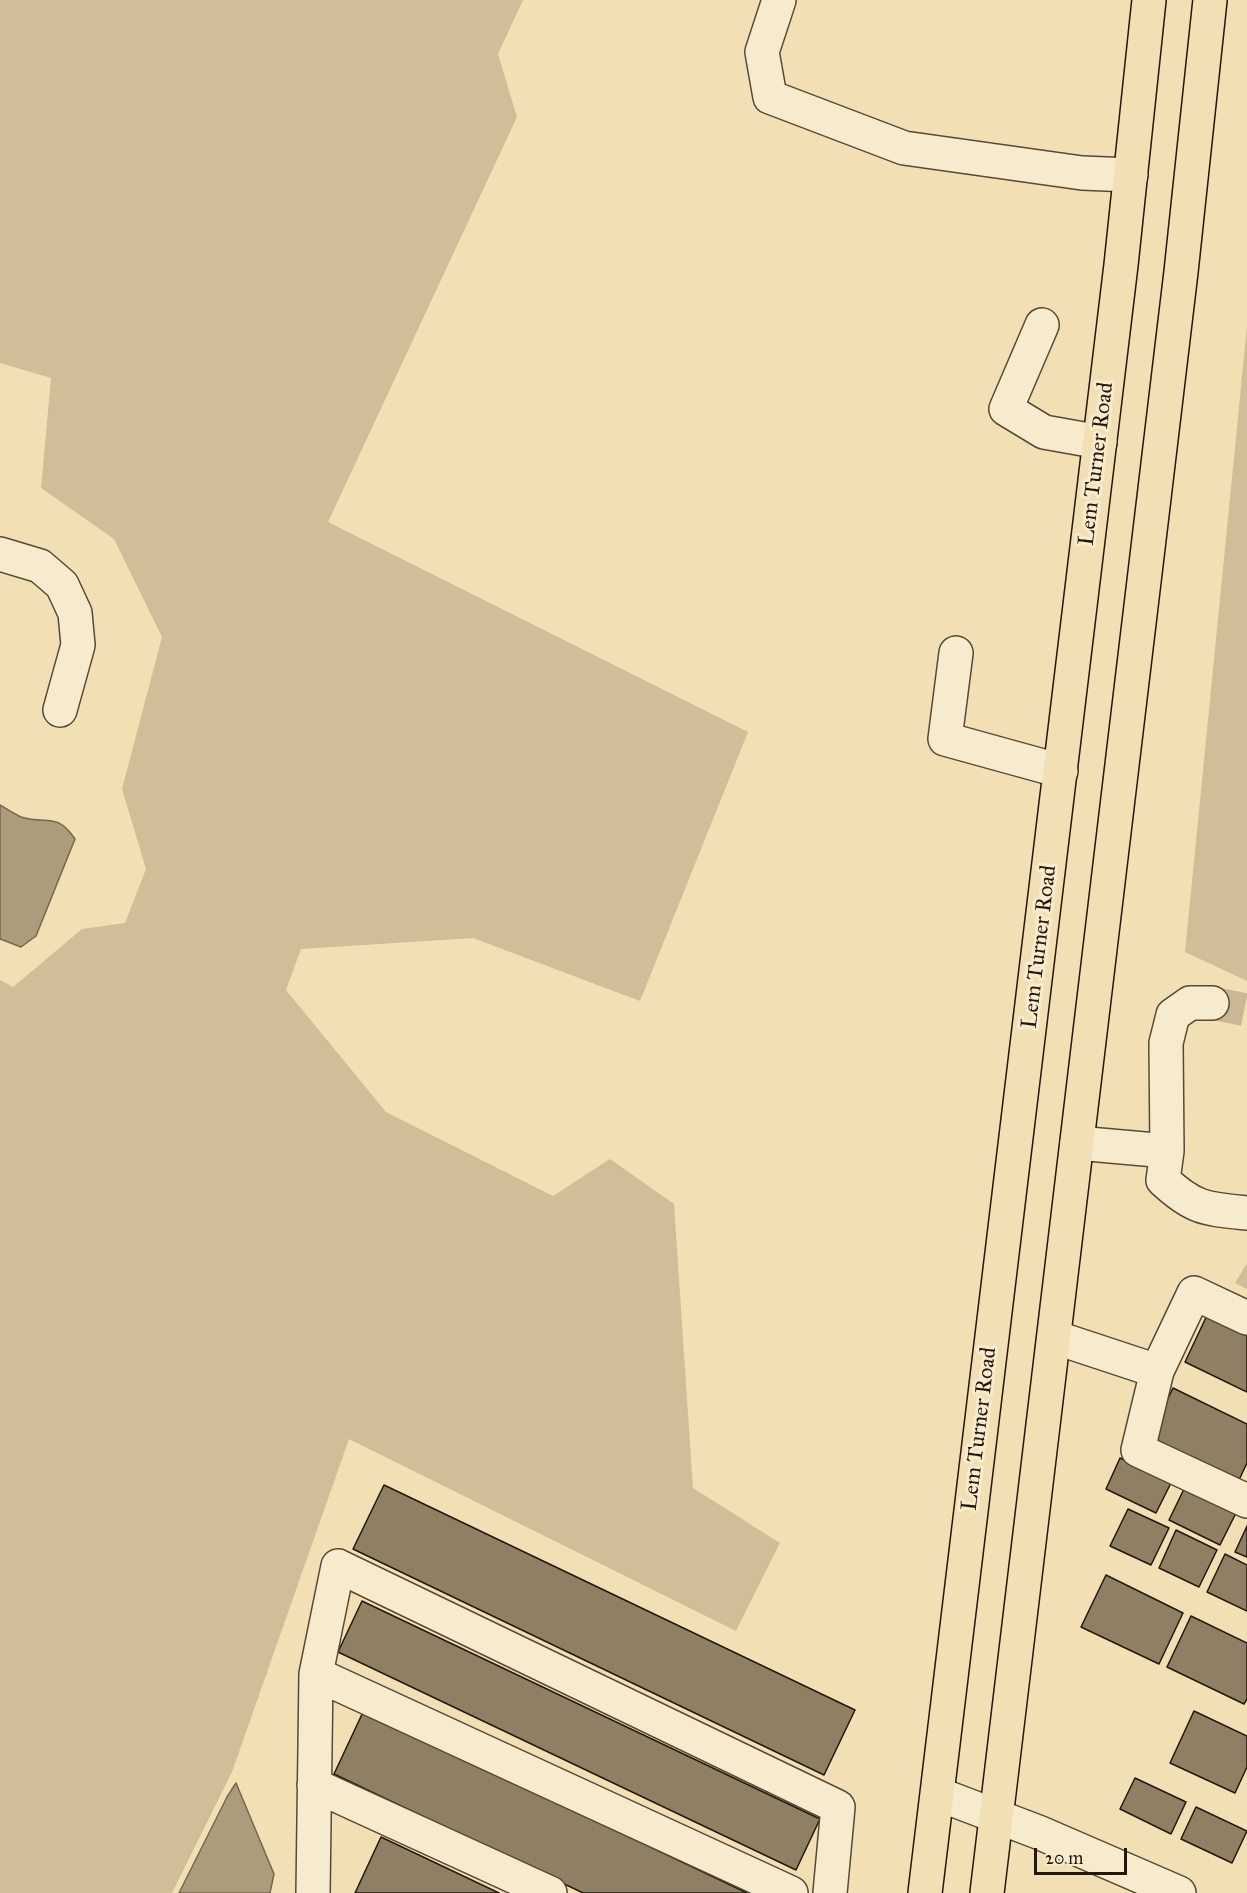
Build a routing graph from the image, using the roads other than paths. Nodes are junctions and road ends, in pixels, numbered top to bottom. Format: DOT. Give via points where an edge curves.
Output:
graph roads {
  1 [pos="779,0"];
  2 [pos="1149,0"];
  3 [pos="1210,0"];
  4 [pos="1131,175"];
  5 [pos="1042,325"];
  6 [pos="1100,442"];
  7 [pos="0,554"];
  8 [pos="956,653"];
  9 [pos="60,710"];
  10 [pos="1061,771"];
  11 [pos="1212,1003"];
  12 [pos="1077,1143"];
  13 [pos="1167,1152"];
  14 [pos="1247,1213"];
  15 [pos="1247,1318"];
  16 [pos="1054,1337"];
  17 [pos="1156,1371"];
  18 [pos="1247,1501"];
  19 [pos="316,1674"];
  20 [pos="314,1785"];
  21 [pos="938,1794"];
  22 [pos="996,1815"];
  23 [pos="313,1893"];
  24 [pos="550,1893"];
  25 [pos="791,1893"];
  26 [pos="830,1893"];
  27 [pos="925,1893"];
  28 [pos="987,1893"];
  29 [pos="1179,1893"];
  1 -- 4 [label="street" via="762,52 770,97 904,148 1082,173"];
  2 -- 4 [label="main road, Lem Turner Road"];
  3 -- 12 [label="main road"];
  4 -- 6 [label="main road, Lem Turner Road"];
  5 -- 6 [label="street" via="1006,409 1044,432"];
  6 -- 10 [label="main road, Lem Turner Road"];
  7 -- 9 [label="street" via="40,566 62,585 75,613 78,645"];
  8 -- 10 [label="street" via="945,739"];
  10 -- 21 [label="main road, Lem Turner Road"];
  11 -- 13 [label="street" via="1190,1003 1173,1015 1166,1043"];
  12 -- 13 [label="street"];
  12 -- 16 [label="main road"];
  13 -- 14 [label="street" via="1162,1180 1180,1196 1201,1208"];
  15 -- 17 [label="street" via="1194,1293"];
  16 -- 17 [label="street"];
  16 -- 22 [label="main road"];
  17 -- 18 [label="street" via="1138,1450"];
  19 -- 20 [label="street"];
  19 -- 25 [label="street"];
  19 -- 26 [label="street" via="338,1566 838,1807"];
  20 -- 23 [label="street"];
  20 -- 24 [label="street"];
  21 -- 22 [label="street"];
  21 -- 27 [label="main road, Lem Turner Road"];
  22 -- 28 [label="main road"];
  22 -- 29 [label="street"];
}
